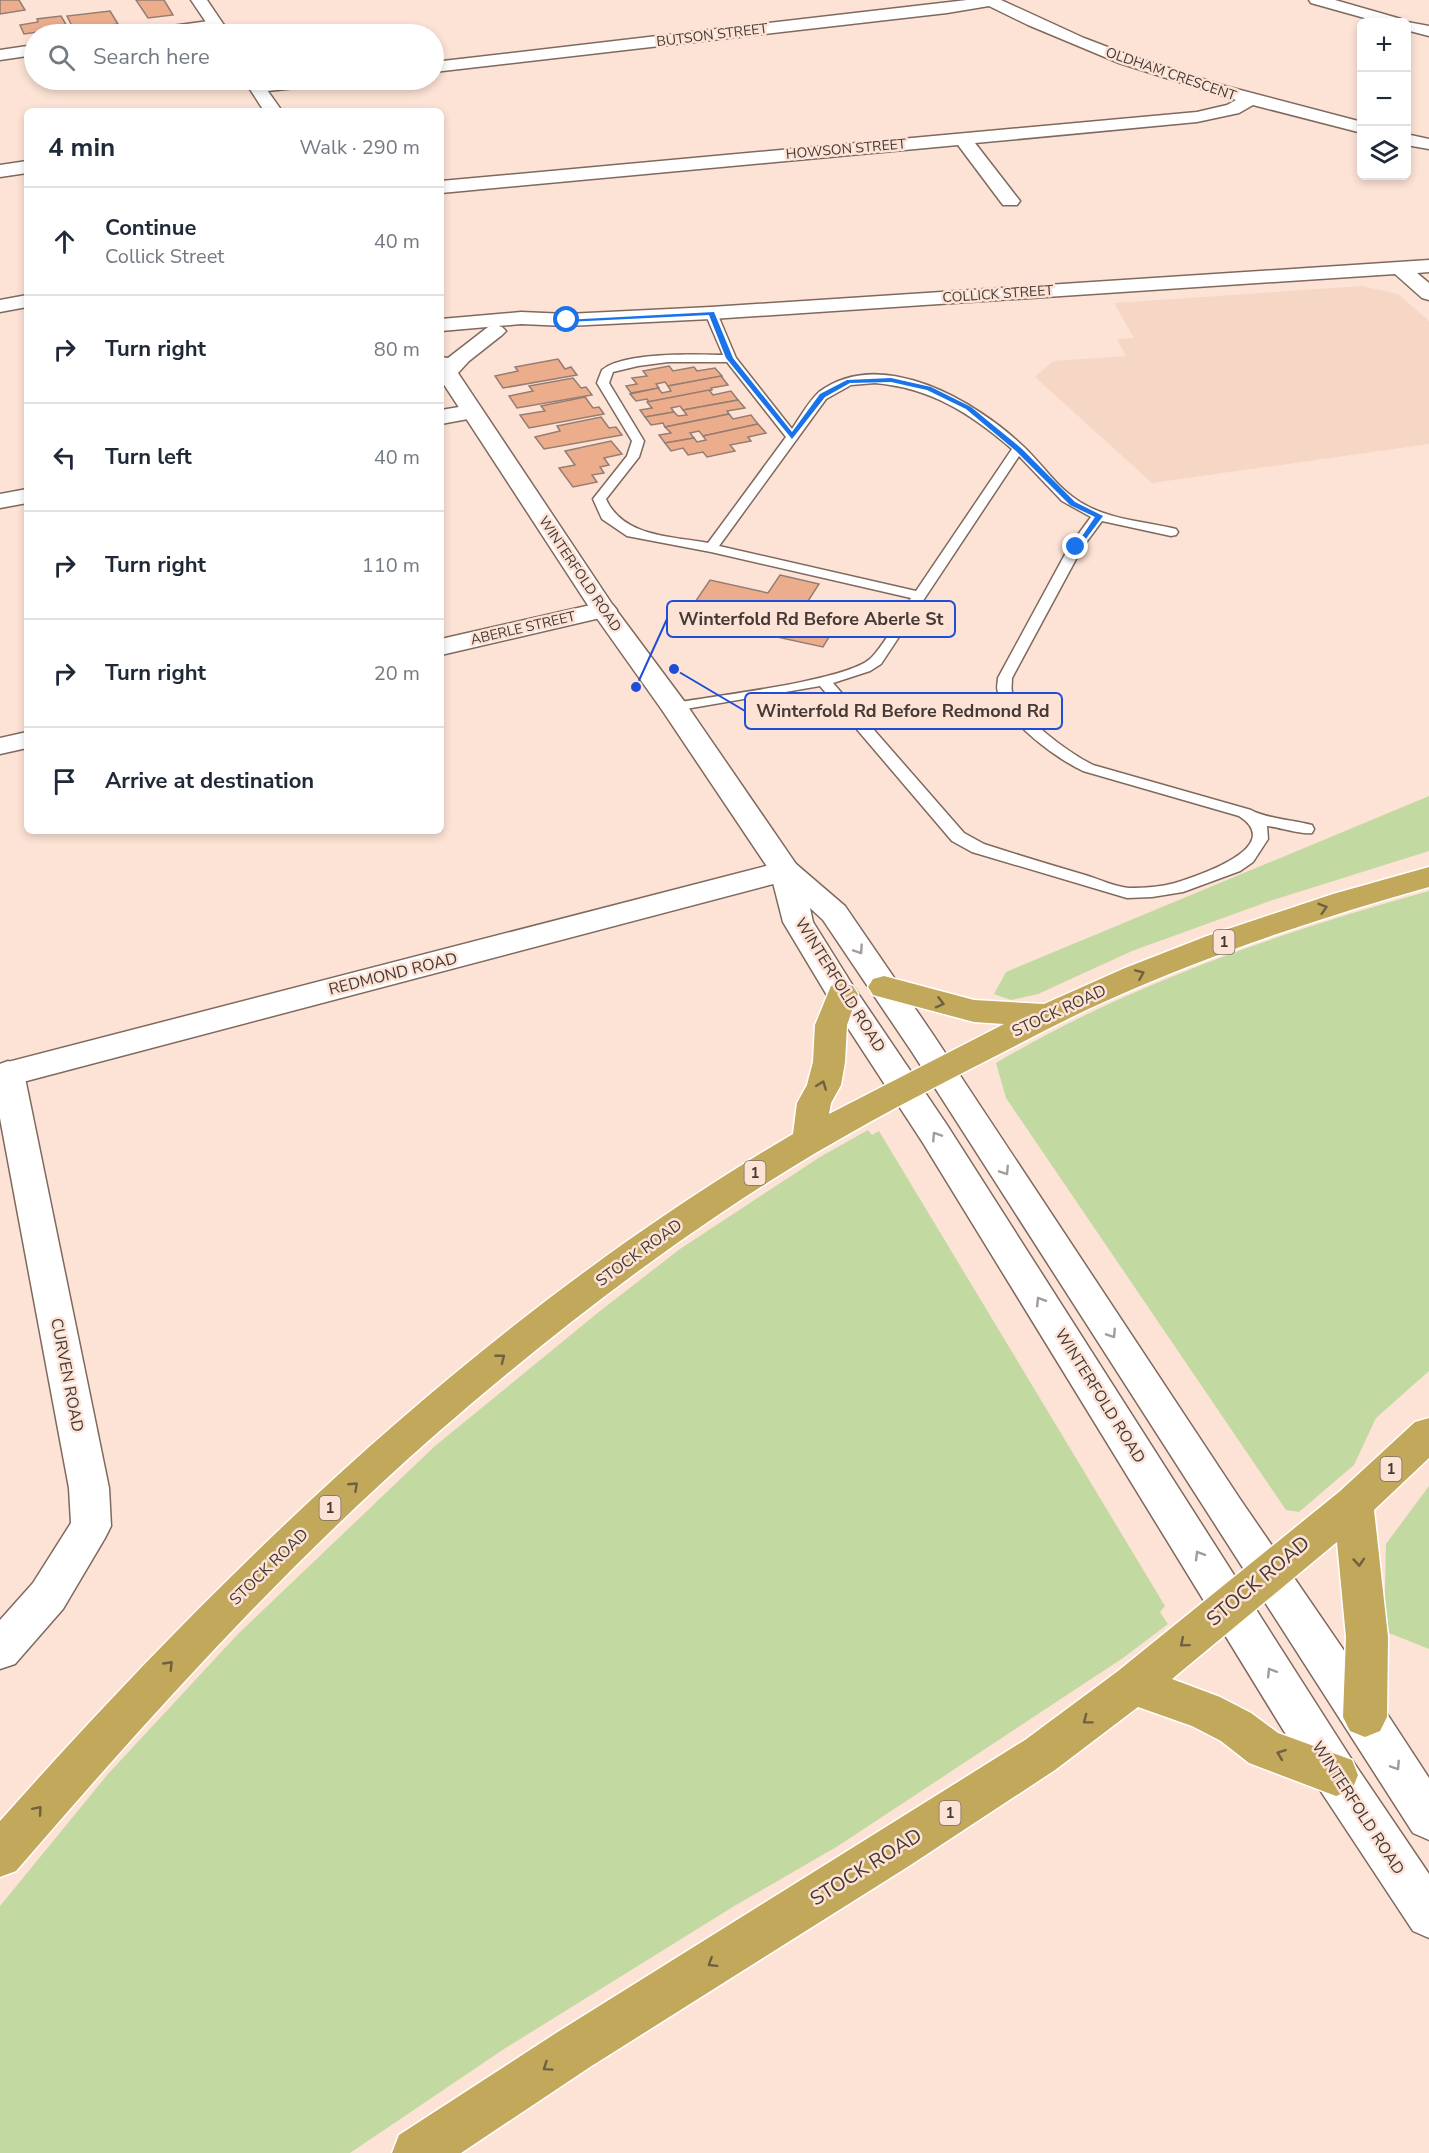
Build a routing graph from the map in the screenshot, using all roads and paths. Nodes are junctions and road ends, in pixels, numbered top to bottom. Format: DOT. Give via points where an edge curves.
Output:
graph roads {
  1 [pos="200,0"];
  2 [pos="989,0"];
  3 [pos="1317,0"];
  4 [pos="1381,18"];
  5 [pos="215,24"];
  6 [pos="1411,26"];
  7 [pos="1429,31"];
  8 [pos="24,51"];
  9 [pos="0,55"];
  10 [pos="444,66"];
  11 [pos="260,90"];
  12 [pos="1249,100"];
  13 [pos="271,108"];
  14 [pos="1357,127"];
  15 [pos="962,138"];
  16 [pos="1411,140"];
  17 [pos="1429,144"];
  18 [pos="24,167"];
  19 [pos="0,171"];
  20 [pos="444,186"];
  21 [pos="1010,201"];
  22 [pos="1429,266"];
  23 [pos="1400,268"];
  24 [pos="1429,294"];
  25 [pos="24,302"];
  26 [pos="0,306"];
  27 [pos="711,313"];
  28 [pos="567,320"];
  29 [pos="444,325"];
  30 [pos="495,331"];
  31 [pos="444,337"];
  32 [pos="730,358"];
  33 [pos="444,368"];
  34 [pos="471,412"];
  35 [pos="444,416"];
  36 [pos="792,437"];
  37 [pos="1018,449"];
  38 [pos="24,497"];
  39 [pos="0,501"];
  40 [pos="1100,516"];
  41 [pos="1171,532"];
  42 [pos="711,548"];
  43 [pos="920,596"];
  44 [pos="604,610"];
  45 [pos="444,646"];
  46 [pos="824,681"];
  47 [pos="674,707"];
  48 [pos="24,741"];
  49 [pos="0,746"];
  50 [pos="1256,820"];
  51 [pos="1306,829"];
  52 [pos="785,871"];
  53 [pos="1429,877"];
  54 [pos="884,987"];
  55 [pos="842,994"];
  56 [pos="1048,1015"];
  57 [pos="939,1069"];
  58 [pos="4,1074"];
  59 [pos="905,1088"];
  60 [pos="809,1141"];
  61 [pos="1429,1434"];
  62 [pos="1353,1504"];
  63 [pos="1268,1574"];
  64 [pos="1229,1605"];
  65 [pos="0,1650"];
  66 [pos="1133,1685"];
  67 [pos="1365,1717"];
  68 [pos="1336,1775"];
  69 [pos="1429,1818"];
  70 [pos="0,1855"];
  71 [pos="1429,1914"];
  72 [pos="417,2153"];
  1 -- 5 [label="street"];
  2 -- 10 [label="street, BUTSON STREET"];
  2 -- 12 [label="street, OLDHAM CRESCENT" via="1052,32"];
  3 -- 4 [label="street"];
  6 -- 7 [label="street"];
  8 -- 9 [label="street"];
  11 -- 13 [label="street"];
  12 -- 14 [label="street, OLDHAM CRESCENT"];
  12 -- 15 [label="street, HOWSON STREET" via="1197,117"];
  15 -- 20 [label="street, HOWSON STREET"];
  15 -- 21 [label="street"];
  16 -- 17 [label="street"];
  18 -- 19 [label="street"];
  22 -- 23 [label="street, COLLICK STREET"];
  23 -- 24 [label="street"];
  23 -- 27 [label="street, COLLICK STREET"];
  25 -- 26 [label="street"];
  27 -- 28 [label="street, COLLICK STREET"];
  27 -- 32 [label="lane"];
  28 -- 29 [label="street, COLLICK STREET" via="521,318"];
  28 -- 30 [label="street, COLLICK STREET"];
  30 -- 31 [label="street, COLLICK STREET"];
  30 -- 33 [label="street"];
  32 -- 36 [label="lane"];
  32 -- 42 [label="lane" via="679,357 630,362 608,370 603,383 639,441 633,457 599,499 607,516 632,533"];
  33 -- 34 [label="street, WINTERFOLD ROAD"];
  34 -- 35 [label="street"];
  34 -- 44 [label="street, WINTERFOLD ROAD"];
  36 -- 37 [label="lane" via="822,396 849,381 891,380 929,389 969,408"];
  36 -- 42 [label="lane"];
  37 -- 40 [label="lane" via="1073,504"];
  37 -- 43 [label="lane"];
  38 -- 39 [label="street"];
  40 -- 41 [label="lane"];
  40 -- 50 [label="lane" via="1076,547 1005,678 1011,704 1073,761 1229,807"];
  42 -- 43 [label="lane"];
  43 -- 46 [label="lane" via="876,661"];
  44 -- 45 [label="street, ABERLE STREET"];
  44 -- 47 [label="street, WINTERFOLD ROAD"];
  46 -- 47 [label="lane"];
  46 -- 50 [label="lane" via="958,837 978,848 1127,893 1152,892 1177,888 1234,867 1247,858 1260,840"];
  47 -- 52 [label="street, WINTERFOLD ROAD"];
  48 -- 49 [label="street"];
  50 -- 51 [label="lane"];
  52 -- 54 [label="street, WINTERFOLD ROAD, one-way" via="834,913"];
  52 -- 55 [label="street, WINTERFOLD ROAD" via="798,921"];
  52 -- 58 [label="street, REDMOND ROAD"];
  56 -- 53 [label="highway, STOCK ROAD / 1, one-way" via="1235,938"];
  54 -- 56 [label="highway, one-way" via="974,1011"];
  54 -- 57 [label="street, WINTERFOLD ROAD"];
  55 -- 59 [label="street, WINTERFOLD ROAD"];
  60 -- 55 [label="highway, one-way" via="814,1102 824,1084 829,1062 831,1025"];
  56 -- 57 [label="highway, STOCK ROAD / 1"];
  57 -- 59 [label="highway, STOCK ROAD / 1"];
  57 -- 63 [label="street, WINTERFOLD ROAD, one-way"];
  58 -- 65 [label="street, CURVEN ROAD" via="89,1488 91,1526 48,1596"];
  59 -- 60 [label="highway, STOCK ROAD / 1"];
  64 -- 59 [label="street, WINTERFOLD ROAD, one-way"];
  70 -- 60 [label="highway, STOCK ROAD / 1, one-way" via="166,1668 392,1451 594,1285 702,1207"];
  61 -- 62 [label="highway, STOCK ROAD / 1"];
  62 -- 63 [label="highway, STOCK ROAD / 1"];
  62 -- 67 [label="highway, one-way" via="1366,1637"];
  63 -- 64 [label="highway, STOCK ROAD / 1"];
  63 -- 67 [label="street, WINTERFOLD ROAD"];
  64 -- 66 [label="highway, STOCK ROAD / 1, one-way"];
  68 -- 64 [label="street, WINTERFOLD ROAD, one-way"];
  68 -- 66 [label="highway, one-way" via="1264,1748 1205,1711"];
  66 -- 72 [label="highway, STOCK ROAD / 1, one-way" via="1040,1755"];
  67 -- 69 [label="street, WINTERFOLD ROAD, one-way"];
  68 -- 71 [label="street, WINTERFOLD ROAD"];
}
